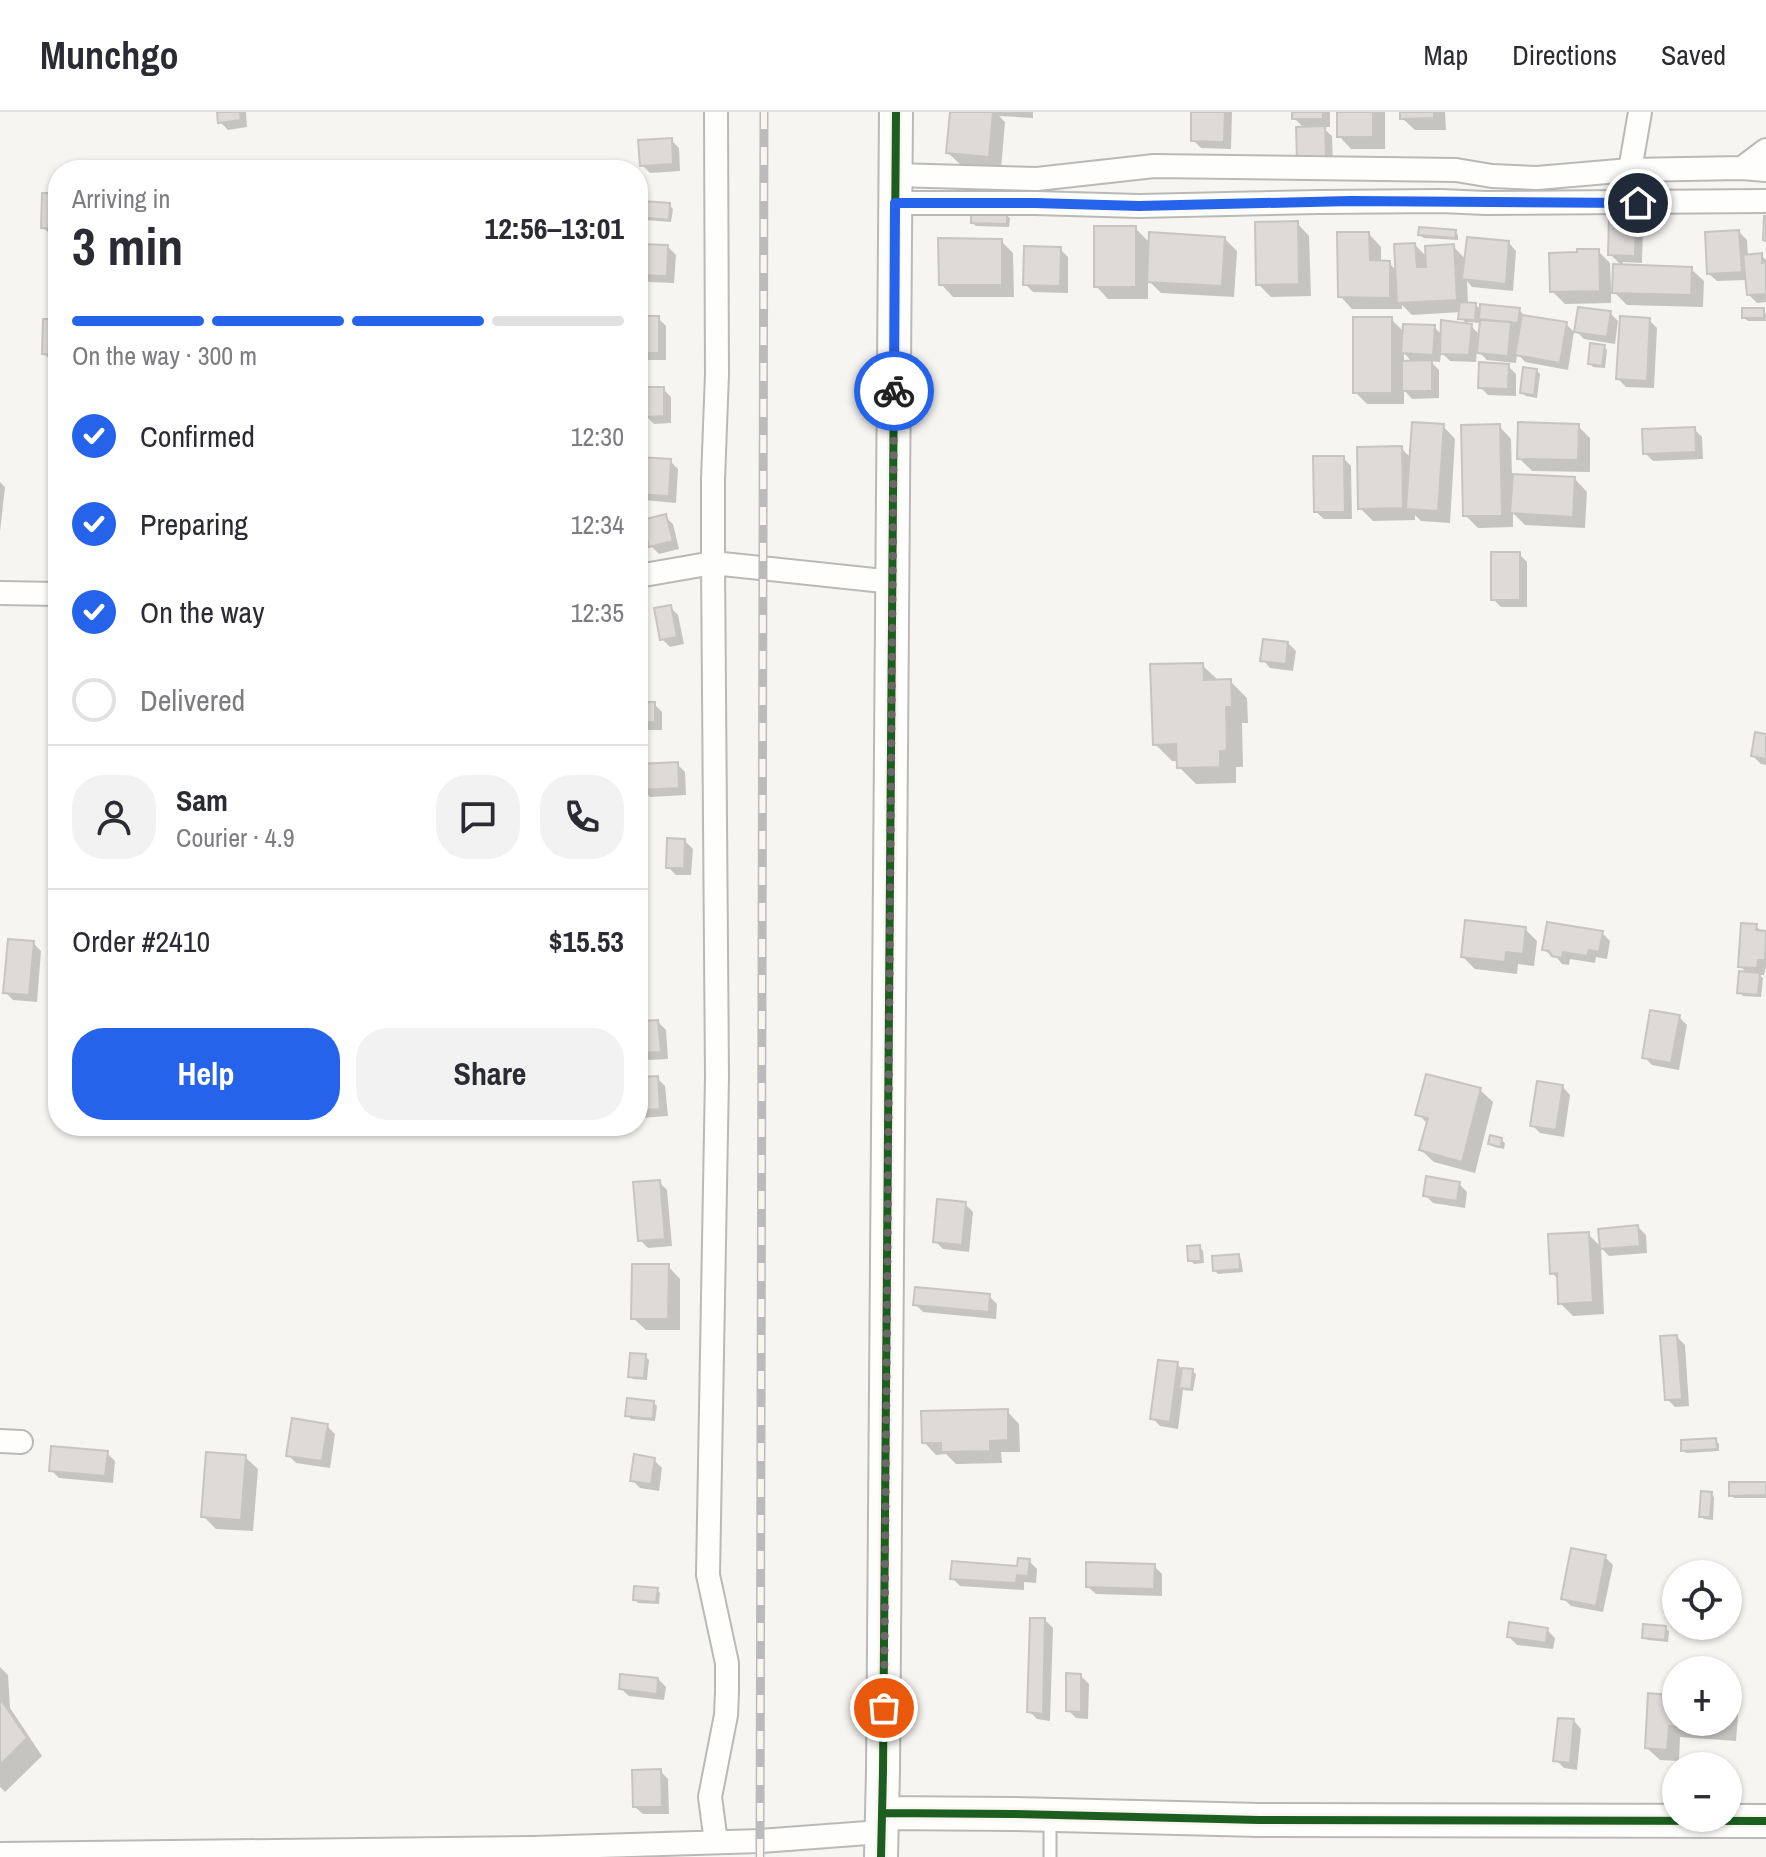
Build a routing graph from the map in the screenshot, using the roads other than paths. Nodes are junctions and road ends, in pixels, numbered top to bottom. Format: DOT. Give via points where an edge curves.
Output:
graph roads {
  1 [pos="716,112"];
  2 [pos="896,112"];
  3 [pos="1640,112"];
  4 [pos="1766,150"];
  5 [pos="1742,168"];
  6 [pos="1630,170"];
  7 [pos="1766,170"];
  8 [pos="895,189"];
  9 [pos="1766,201"];
  10 [pos="713,563"];
  11 [pos="648,574"];
  12 [pos="893,582"];
  13 [pos="0,593"];
  14 [pos="48,594"];
  15 [pos="1051,1815"];
  16 [pos="1766,1821"];
  17 [pos="881,1834"];
  18 [pos="716,1842"];
  19 [pos="0,1854"];
  20 [pos="1050,1857"];
  1 -- 10 [label="street"];
  2 -- 8 [label="street"];
  3 -- 6 [label="street"];
  4 -- 5 [label="street"];
  5 -- 6 [label="street"];
  5 -- 7 [label="street"];
  6 -- 8 [label="street" via="1537,178 1456,170 1154,166"];
  8 -- 9 [label="street" via="1035,203 1139,206"];
  8 -- 12 [label="street"];
  10 -- 11 [label="street"];
  10 -- 12 [label="street"];
  10 -- 18 [label="street" via="717,1076 708,1575 727,1663 726,1715 710,1797"];
  12 -- 17 [label="street"];
  13 -- 14 [label="street"];
  15 -- 16 [label="street"];
  15 -- 17 [label="street"];
  15 -- 20 [label="lane"];
  17 -- 18 [label="street"];
  18 -- 19 [label="street"];
}
